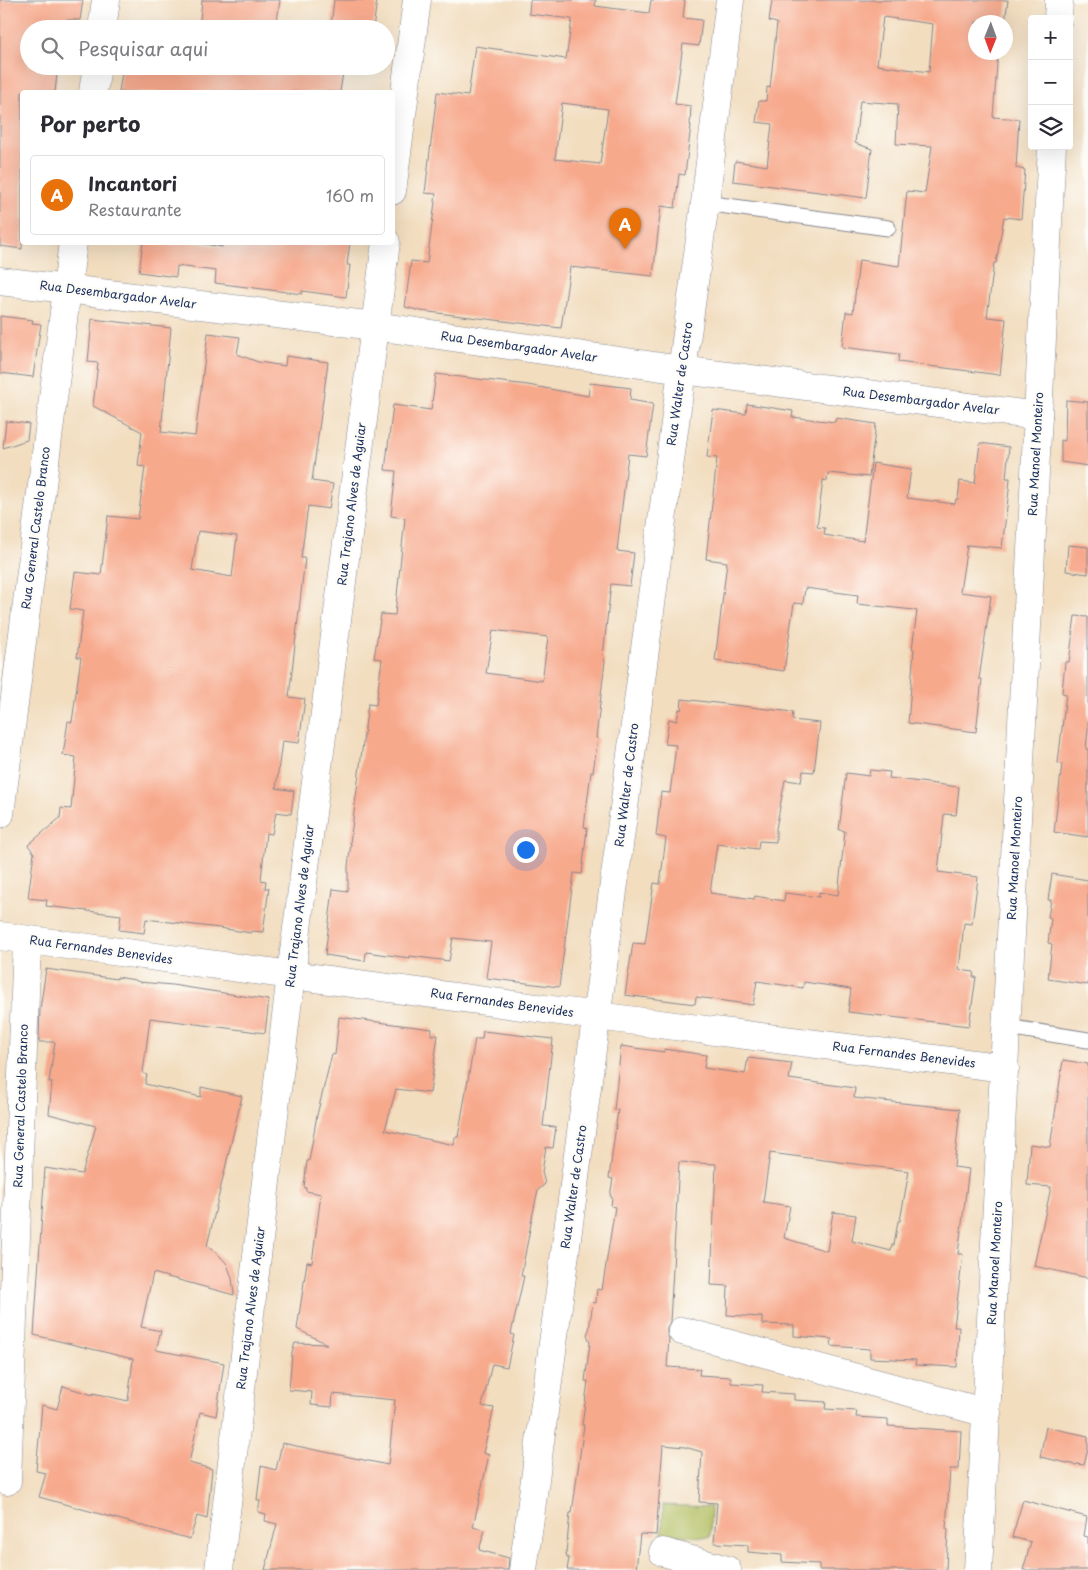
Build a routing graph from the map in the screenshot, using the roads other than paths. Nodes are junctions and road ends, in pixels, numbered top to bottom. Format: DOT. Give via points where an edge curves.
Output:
graph roads {
  1 [pos="106,0"];
  2 [pos="417,0"];
  3 [pos="730,0"];
  4 [pos="1059,0"];
  5 [pos="1058,15"];
  6 [pos="103,20"];
  7 [pos="96,75"];
  8 [pos="93,90"];
  9 [pos="1052,150"];
  10 [pos="395,168"];
  11 [pos="705,203"];
  12 [pos="888,228"];
  13 [pos="73,245"];
  14 [pos="386,245"];
  15 [pos="0,281"];
  16 [pos="67,289"];
  17 [pos="375,326"];
  18 [pos="682,370"];
  19 [pos="1038,416"];
  20 [pos="0,814"];
  21 [pos="0,936"];
  22 [pos="27,940"];
  23 [pos="291,975"];
  24 [pos="597,1016"];
  25 [pos="1007,1027"];
  26 [pos="1088,1040"];
  27 [pos="1005,1068"];
  28 [pos="682,1331"];
  29 [pos="987,1413"];
  30 [pos="7,1481"];
  31 [pos="663,1552"];
  32 [pos="219,1570"];
  33 [pos="523,1570"];
  34 [pos="727,1570"];
  35 [pos="978,1570"];
  1 -- 6 [label="street"];
  2 -- 10 [label="street"];
  3 -- 11 [label="street, Rua Walter de Castro"];
  4 -- 5 [label="street"];
  7 -- 8 [label="street"];
  9 -- 19 [label="street, Rua Manoel Monteiro"];
  11 -- 12 [label="lane"];
  11 -- 18 [label="street, Rua Walter de Castro"];
  13 -- 16 [label="street, Rua General Castelo Branco"];
  14 -- 17 [label="street, Rua Trajano Alves de Aguiar"];
  15 -- 16 [label="street, Rua Desembargador Avelar"];
  16 -- 17 [label="street, Rua Desembargador Avelar"];
  16 -- 20 [label="street, Rua General Castelo Branco"];
  17 -- 18 [label="street, Rua Desembargador Avelar"];
  17 -- 23 [label="street, Rua Trajano Alves de Aguiar"];
  18 -- 19 [label="street, Rua Desembargador Avelar"];
  18 -- 24 [label="street, Rua Walter de Castro"];
  19 -- 25 [label="street, Rua Manoel Monteiro"];
  21 -- 22 [label="street, Rua Fernandes Benevides"];
  22 -- 23 [label="street, Rua Fernandes Benevides"];
  22 -- 30 [label="street, Rua General Castelo Branco"];
  23 -- 24 [label="street, Rua Fernandes Benevides"];
  23 -- 32 [label="street, Rua Trajano Alves de Aguiar"];
  24 -- 27 [label="street, Rua Fernandes Benevides"];
  24 -- 33 [label="street, Rua Walter de Castro"];
  25 -- 26 [label="lane"];
  25 -- 27 [label="street, Rua Manoel Monteiro"];
  27 -- 29 [label="street, Rua Manoel Monteiro"];
  28 -- 29 [label="street"];
  29 -- 35 [label="street, Rua Manoel Monteiro"];
  31 -- 34 [label="street"];
}
